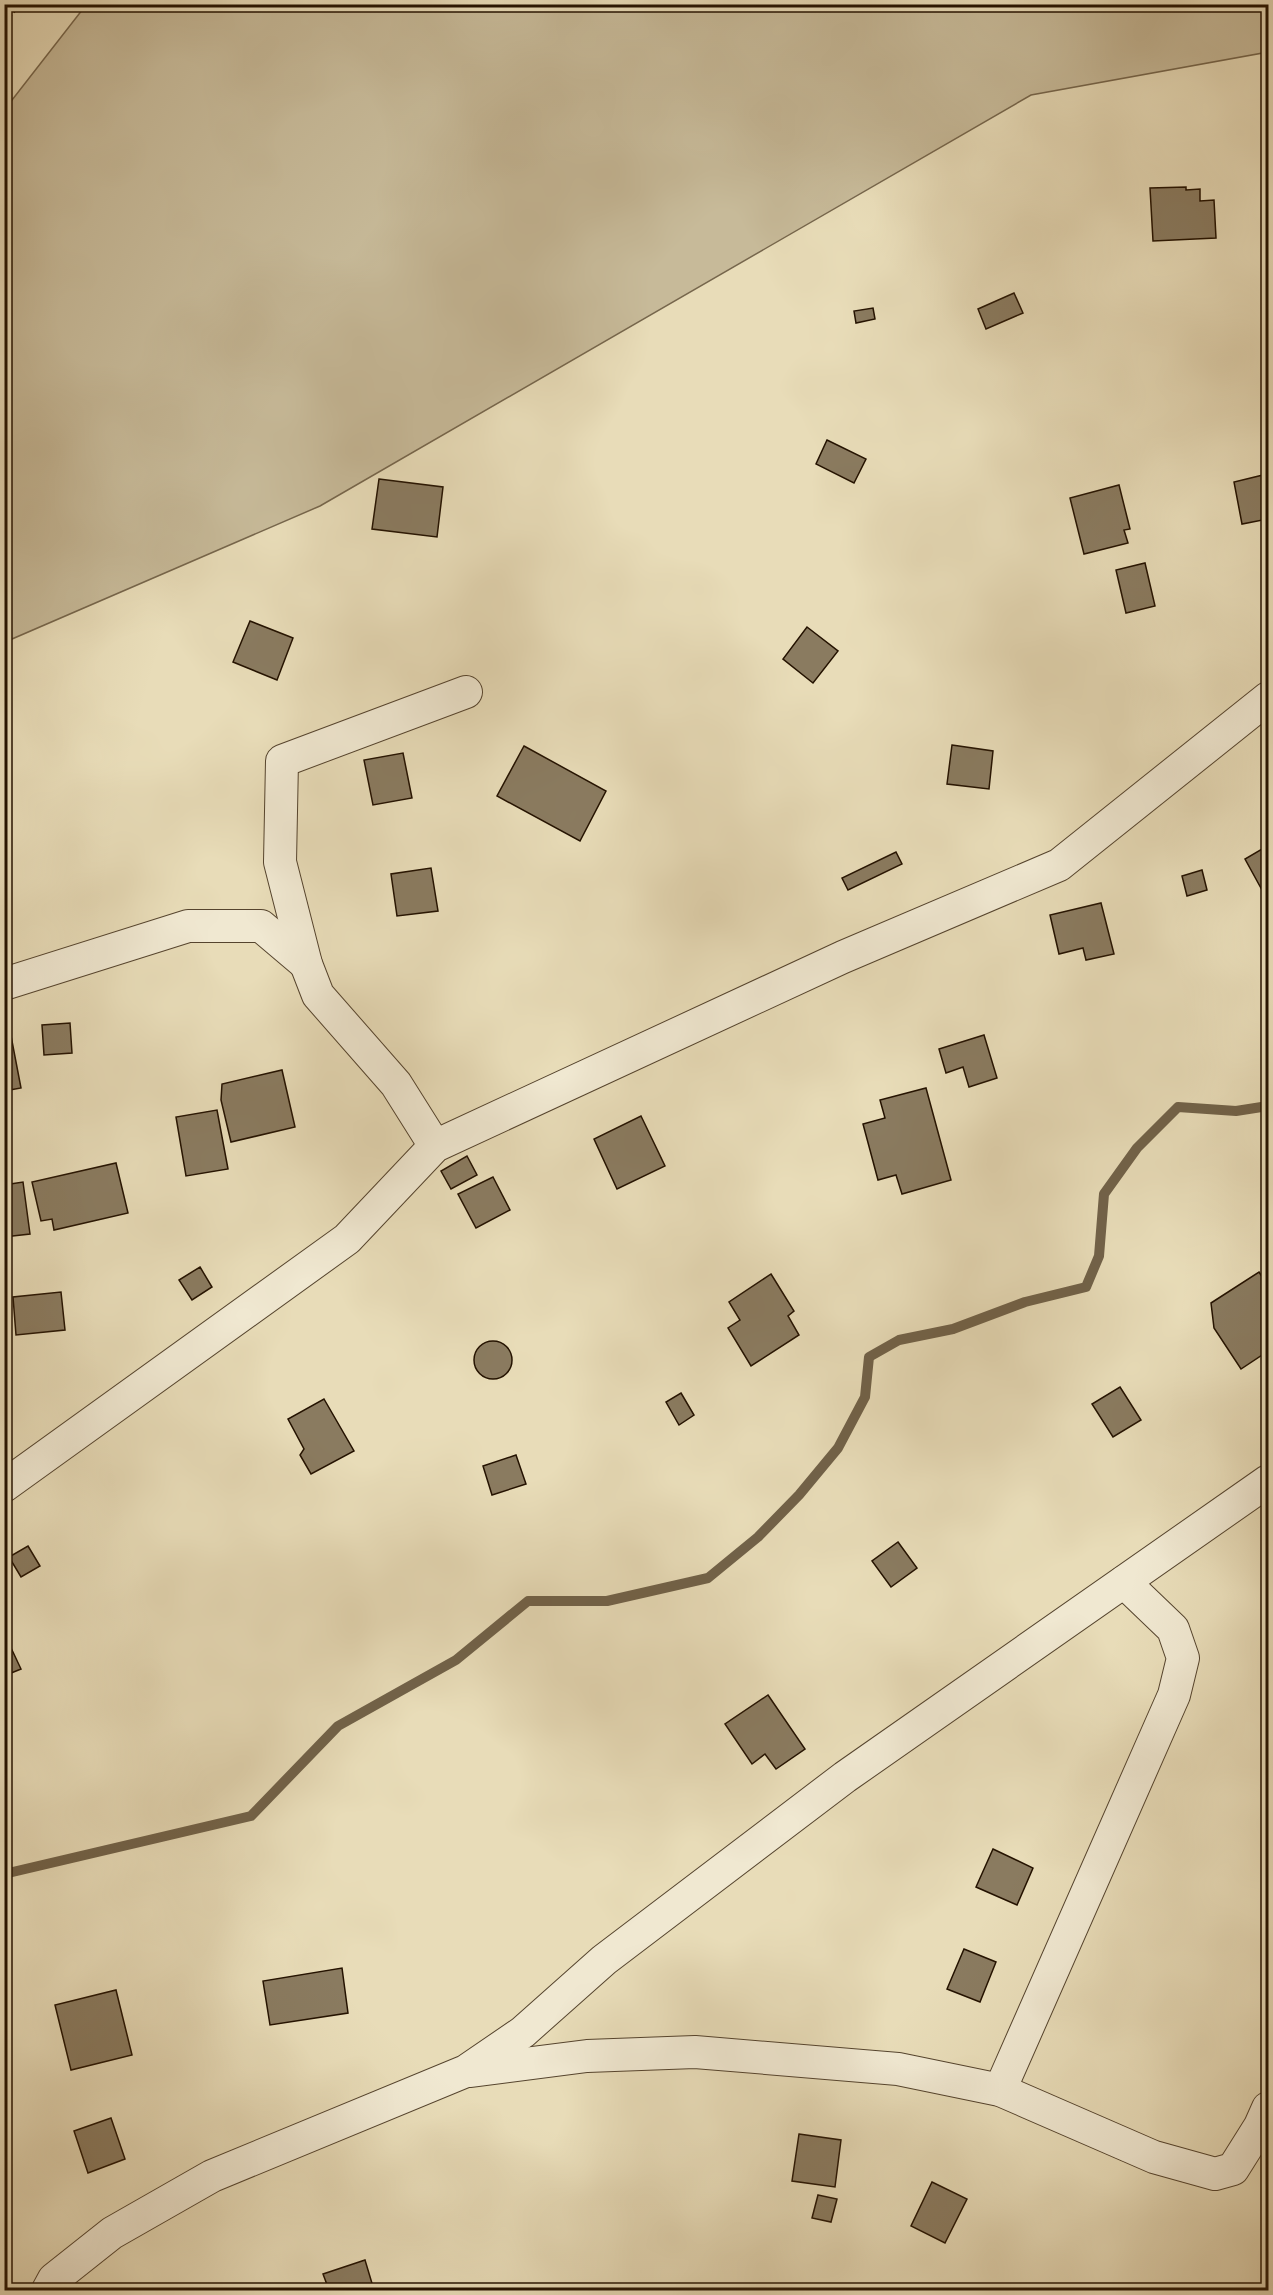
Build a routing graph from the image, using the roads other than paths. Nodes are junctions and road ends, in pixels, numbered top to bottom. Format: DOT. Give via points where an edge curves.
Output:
graph roads {
  1 [pos="466,692"];
  2 [pos="1269,699"];
  3 [pos="306,964"];
  4 [pos="4,984"];
  5 [pos="435,1146"];
  6 [pos="1269,1482"];
  7 [pos="4,1486"];
  8 [pos="1124,1582"];
  9 [pos="466,2072"];
  10 [pos="1000,2090"];
  11 [pos="1269,2108"];
  12 [pos="48,2290"];
  1 -- 3 [label="street" via="282,761 280,861"];
  2 -- 5 [label="street" via="1059,865 843,957"];
  3 -- 4 [label="street" via="261,926 188,926"];
  3 -- 5 [label="street" via="318,995 396,1084"];
  5 -- 7 [label="street" via="347,1239"];
  6 -- 8 [label="street"];
  8 -- 9 [label="street" via="845,1777 604,1960 523,2032"];
  8 -- 10 [label="street" via="1173,1629 1183,1658 1174,1695"];
  9 -- 10 [label="street" via="587,2056 695,2052 898,2069"];
  9 -- 12 [label="street" via="212,2176 112,2233 54,2279"];
  10 -- 11 [label="street" via="1154,2157 1215,2174 1233,2169"];
}
